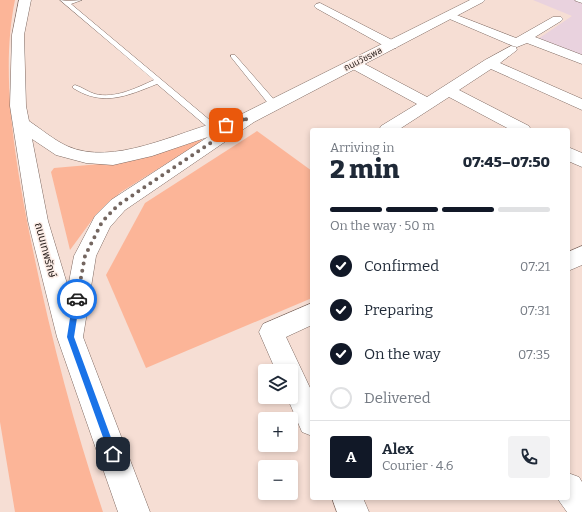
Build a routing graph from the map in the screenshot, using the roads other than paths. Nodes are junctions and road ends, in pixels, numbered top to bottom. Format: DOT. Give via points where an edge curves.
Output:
graph roads {
  1 [pos="25,0"];
  2 [pos="80,0"];
  3 [pos="479,0"];
  4 [pos="578,0"];
  5 [pos="65,2"];
  6 [pos="582,2"];
  7 [pos="320,6"];
  8 [pos="449,15"];
  9 [pos="557,19"];
  10 [pos="526,38"];
  11 [pos="392,44"];
  12 [pos="511,50"];
  13 [pos="233,56"];
  14 [pos="582,60"];
  15 [pos="354,64"];
  16 [pos="490,64"];
  17 [pos="158,81"];
  18 [pos="75,87"];
  19 [pos="447,90"];
  20 [pos="427,103"];
  21 [pos="582,104"];
  22 [pos="274,105"];
  23 [pos="248,118"];
  24 [pos="401,121"];
  25 [pos="22,124"];
  26 [pos="389,128"];
  27 [pos="413,128"];
  28 [pos="519,128"];
  29 [pos="215,129"];
  30 [pos="570,154"];
  31 [pos="582,161"];
  32 [pos="582,255"];
  33 [pos="570,261"];
  34 [pos="310,315"];
  35 [pos="70,337"];
  36 [pos="286,364"];
  37 [pos="298,391"];
  38 [pos="310,418"];
  39 [pos="570,491"];
  40 [pos="348,500"];
  41 [pos="582,507"];
  42 [pos="134,512"];
  43 [pos="353,512"];
  1 -- 25 [label="street, ถนนเทพรักษ์" via="18,35 18,106"];
  2 -- 5 [label="lane"];
  3 -- 8 [label="street, ถนนวัชรพล"];
  4 -- 6 [label="lane"];
  5 -- 17 [label="lane"];
  7 -- 11 [label="street"];
  8 -- 10 [label="street" via="517,43"];
  8 -- 11 [label="street, ถนนวัชรพล"];
  9 -- 10 [label="street"];
  10 -- 14 [label="street"];
  11 -- 15 [label="street, ถนนวัชรพล"];
  12 -- 16 [label="street"];
  13 -- 22 [label="lane"];
  15 -- 20 [label="street"];
  15 -- 22 [label="street, ถนนวัชรพล"];
  16 -- 19 [label="street"];
  16 -- 21 [label="street"];
  17 -- 18 [label="lane" via="125,94 100,98 84,94"];
  17 -- 29 [label="lane"];
  19 -- 20 [label="street"];
  19 -- 28 [label="street"];
  20 -- 24 [label="street"];
  22 -- 23 [label="street, ถนนวัชรพล"];
  23 -- 29 [label="street, ถนนวัชรพล"];
  23 -- 35 [label="street, ถนนวัชรพล" via="118,205 102,222 85,256"];
  24 -- 26 [label="street"];
  24 -- 27 [label="street"];
  25 -- 29 [label="street, ถนนวัชรพล" via="62,151 86,157 113,159 146,152"];
  25 -- 35 [label="street, ถนนเทพรักษ์" via="38,221"];
  30 -- 31 [label="street"];
  32 -- 33 [label="street"];
  34 -- 36 [label="street" via="271,332"];
  35 -- 42 [label="street, ถนนเทพรักษ์"];
  37 -- 38 [label="street"];
  39 -- 41 [label="street"];
  40 -- 43 [label="street"];
}
